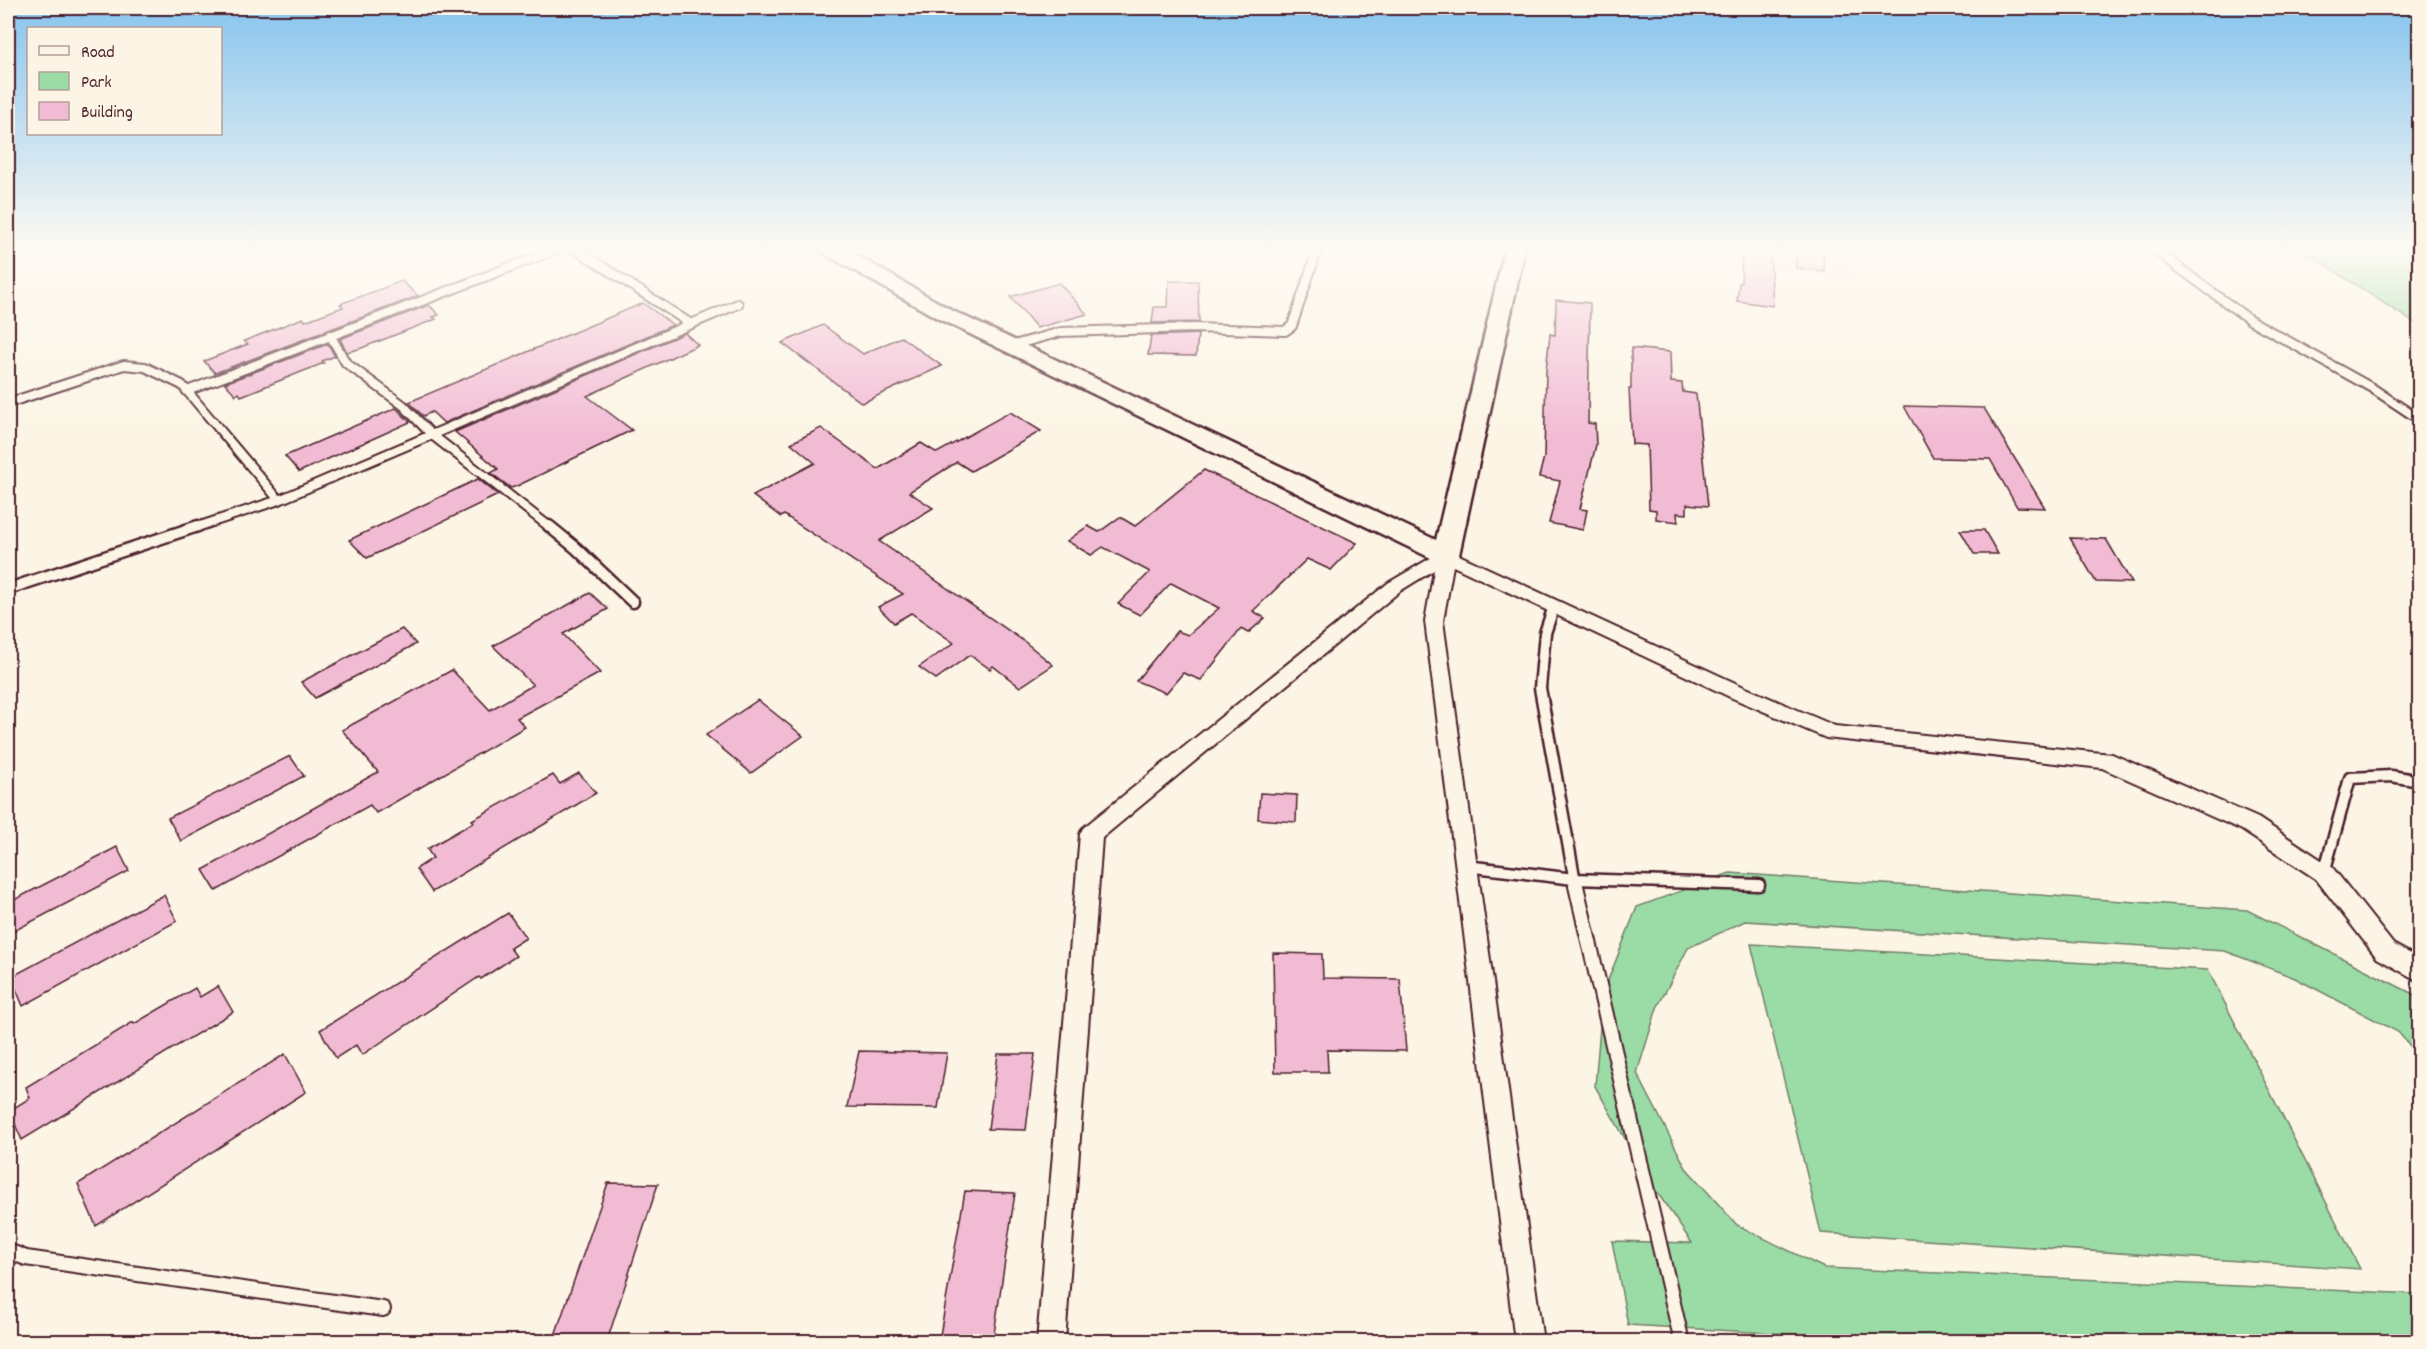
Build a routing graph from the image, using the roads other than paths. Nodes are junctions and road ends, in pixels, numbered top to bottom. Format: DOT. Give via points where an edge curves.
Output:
graph roads {
  1 [pos="394,311"];
  2 [pos="671,311"];
  3 [pos="722,311"];
  4 [pos="939,311"];
  5 [pos="1297,311"];
  6 [pos="1501,311"];
  7 [pos="2238,311"];
  8 [pos="691,324"];
  9 [pos="330,335"];
  10 [pos="1010,346"];
  11 [pos="187,390"];
  12 [pos="8,403"];
  13 [pos="2420,420"];
  14 [pos="431,434"];
  15 [pos="279,500"];
  16 [pos="1446,555"];
  17 [pos="8,589"];
  18 [pos="633,602"];
  19 [pos="1554,606"];
  20 [pos="2420,781"];
  21 [pos="1466,866"];
  22 [pos="2324,873"];
  23 [pos="1574,879"];
  24 [pos="1759,885"];
  25 [pos="2420,972"];
  26 [pos="8,1251"];
  27 [pos="383,1309"];
  28 [pos="1051,1341"];
  29 [pos="1529,1341"];
  30 [pos="1682,1341"];
  1 -- 9 [label="lane"];
  2 -- 8 [label="lane"];
  3 -- 8 [label="lane"];
  4 -- 10 [label="street"];
  5 -- 10 [label="lane" via="1292,326 1285,331 1196,328 1061,332"];
  6 -- 16 [label="street"];
  7 -- 13 [label="lane"];
  8 -- 14 [label="lane"];
  9 -- 11 [label="lane"];
  9 -- 14 [label="lane" via="346,363 403,405"];
  10 -- 16 [label="street"];
  11 -- 12 [label="lane" via="146,367 124,365"];
  11 -- 15 [label="lane"];
  14 -- 15 [label="lane"];
  14 -- 18 [label="lane" via="576,548"];
  15 -- 17 [label="lane"];
  16 -- 19 [label="street"];
  16 -- 21 [label="street" via="1434,621"];
  16 -- 28 [label="street" via="1394,587 1091,834"];
  19 -- 22 [label="street" via="1833,733 2104,760 2250,824"];
  19 -- 23 [label="lane" via="1545,633 1540,688"];
  20 -- 22 [label="lane" via="2391,776 2350,778"];
  21 -- 23 [label="lane"];
  21 -- 29 [label="street"];
  22 -- 25 [label="street" via="2385,951"];
  23 -- 24 [label="lane"];
  23 -- 30 [label="lane"];
  26 -- 27 [label="lane" via="26,1258"];
}
